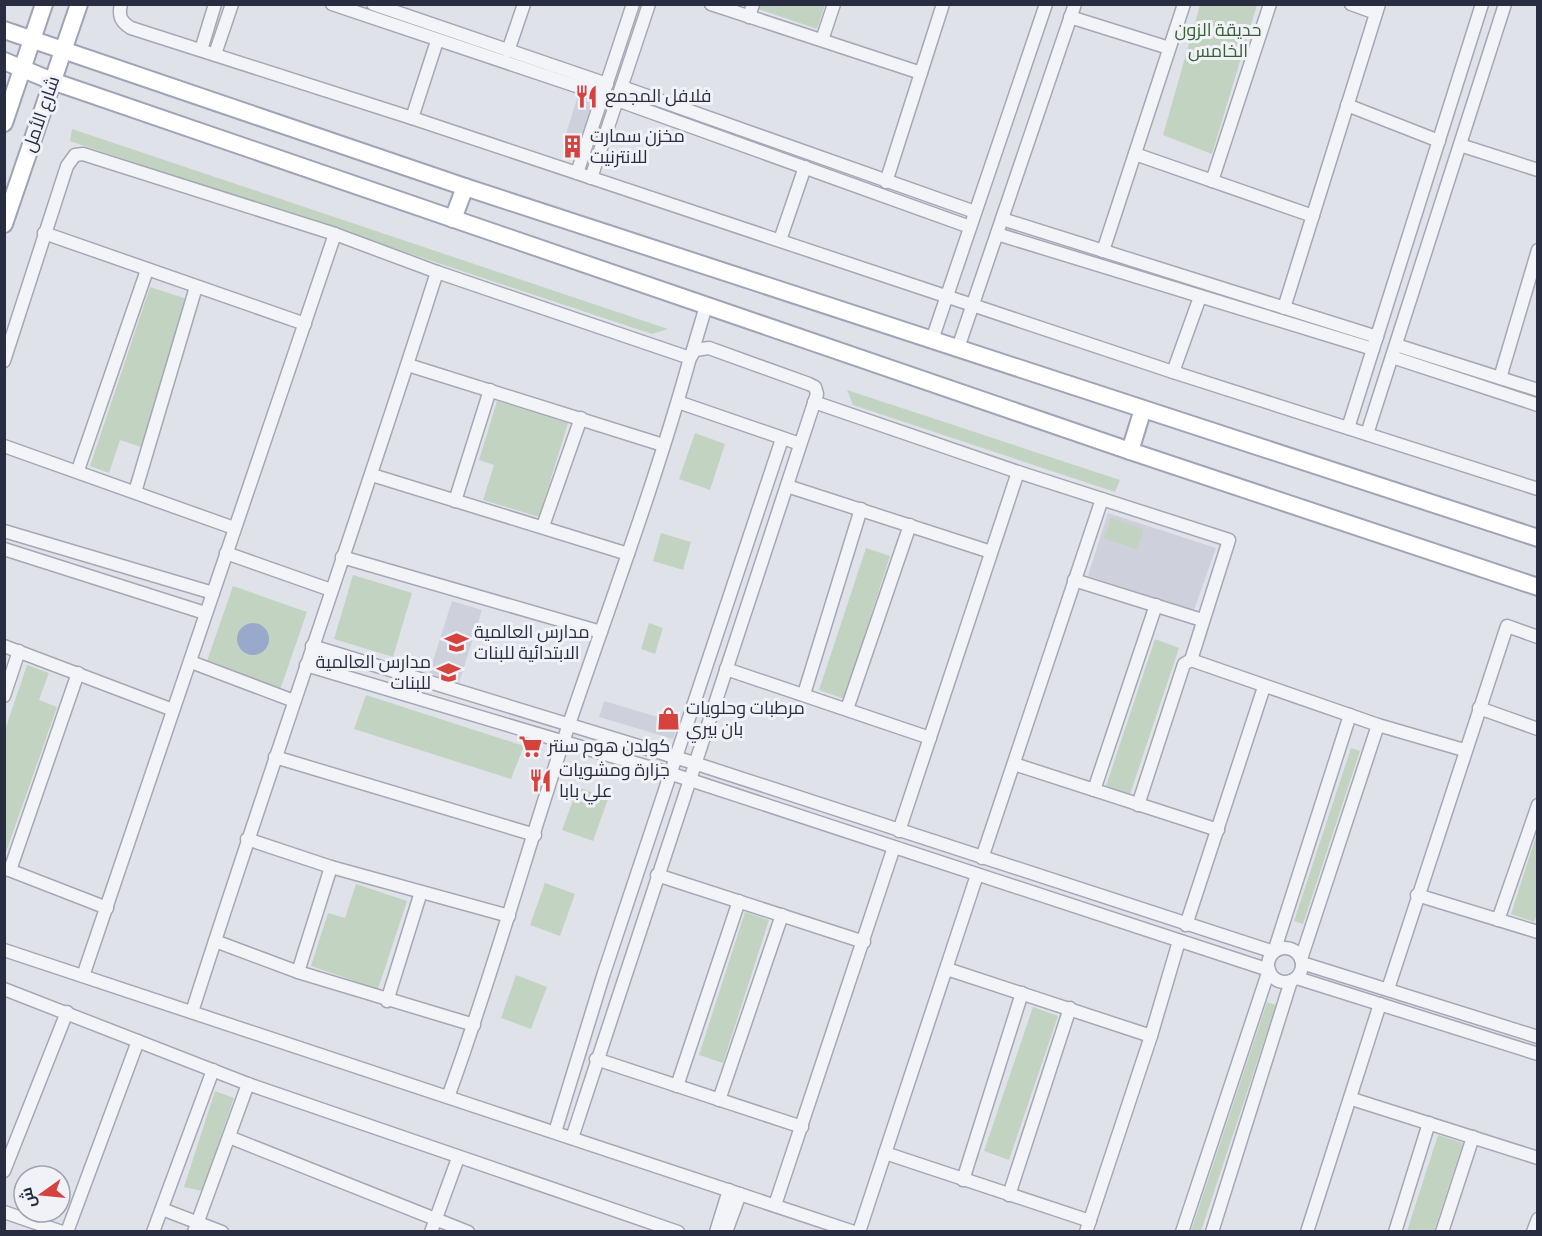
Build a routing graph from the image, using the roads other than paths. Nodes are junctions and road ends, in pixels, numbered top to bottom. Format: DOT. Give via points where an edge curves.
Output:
graph roads {
  1 [pos="44,4"];
  2 [pos="79,4"];
  3 [pos="121,4"];
  4 [pos="215,4"];
  5 [pos="232,4"];
  6 [pos="332,4"];
  7 [pos="372,4"];
  8 [pos="524,4"];
  9 [pos="633,4"];
  10 [pos="649,4"];
  11 [pos="711,4"];
  12 [pos="753,4"];
  13 [pos="834,4"];
  14 [pos="943,4"];
  15 [pos="1046,4"];
  16 [pos="1075,4"];
  17 [pos="1184,4"];
  18 [pos="1270,4"];
  19 [pos="1351,4"];
  20 [pos="1482,4"];
  21 [pos="1505,4"];
  22 [pos="1377,9"];
  23 [pos="749,17"];
  24 [pos="1070,17"];
  25 [pos="4,30"];
  26 [pos="33,40"];
  27 [pos="822,40"];
  28 [pos="437,41"];
  29 [pos="1170,48"];
  30 [pos="64,50"];
  31 [pos="201,50"];
  32 [pos="508,51"];
  33 [pos="215,54"];
  34 [pos="4,62"];
  35 [pos="23,69"];
  36 [pos="921,73"];
  37 [pos="52,81"];
  38 [pos="605,90"];
  39 [pos="619,94"];
  40 [pos="1347,105"];
  41 [pos="412,118"];
  42 [pos="4,123"];
  43 [pos="1439,141"];
  44 [pos="1460,145"];
  45 [pos="1135,154"];
  46 [pos="805,167"];
  47 [pos="1538,170"];
  48 [pos="577,173"];
  49 [pos="591,178"];
  50 [pos="1212,181"];
  51 [pos="886,182"];
  52 [pos="465,187"];
  53 [pos="975,212"];
  54 [pos="1313,216"];
  55 [pos="453,219"];
  56 [pos="1002,219"];
  57 [pos="4,224"];
  58 [pos="970,227"];
  59 [pos="44,234"];
  60 [pos="335,234"];
  61 [pos="997,234"];
  62 [pos="780,240"];
  63 [pos="1103,250"];
  64 [pos="1538,250"];
  65 [pos="147,270"];
  66 [pos="437,272"];
  67 [pos="1533,284"];
  68 [pos="196,287"];
  69 [pos="946,296"];
  70 [pos="1200,297"];
  71 [pos="973,305"];
  72 [pos="706,306"];
  73 [pos="1284,308"];
  74 [pos="305,324"];
  75 [pos="1377,337"];
  76 [pos="932,340"];
  77 [pos="1396,345"];
  78 [pos="958,348"];
  79 [pos="1373,349"];
  80 [pos="691,356"];
  81 [pos="1392,357"];
  82 [pos="4,361"];
  83 [pos="408,365"];
  84 [pos="1173,372"];
  85 [pos="1500,378"];
  86 [pos="490,390"];
  87 [pos="1538,390"];
  88 [pos="678,402"];
  89 [pos="814,402"];
  90 [pos="1538,405"];
  91 [pos="1143,409"];
  92 [pos="581,417"];
  93 [pos="1348,428"];
  94 [pos="1367,435"];
  95 [pos="782,439"];
  96 [pos="800,444"];
  97 [pos="663,445"];
  98 [pos="4,446"];
  99 [pos="1130,451"];
  100 [pos="78,470"];
  101 [pos="1018,472"];
  102 [pos="372,475"];
  103 [pos="786,486"];
  104 [pos="1538,489"];
  105 [pos="135,492"];
  106 [pos="1102,499"];
  107 [pos="455,501"];
  108 [pos="861,509"];
  109 [pos="910,525"];
  110 [pos="543,526"];
  111 [pos="234,528"];
  112 [pos="4,531"];
  113 [pos="1538,538"];
  114 [pos="4,549"];
  115 [pos="991,552"];
  116 [pos="226,553"];
  117 [pos="628,554"];
  118 [pos="342,557"];
  119 [pos="1074,580"];
  120 [pos="1538,587"];
  121 [pos="331,590"];
  122 [pos="213,592"];
  123 [pos="1156,605"];
  124 [pos="205,613"];
  125 [pos="1202,620"];
  126 [pos="601,632"];
  127 [pos="1538,637"];
  128 [pos="4,645"];
  129 [pos="312,646"];
  130 [pos="20,651"];
  131 [pos="1191,660"];
  132 [pos="191,662"];
  133 [pos="306,665"];
  134 [pos="726,669"];
  135 [pos="78,673"];
  136 [pos="1264,687"];
  137 [pos="804,694"];
  138 [pos="4,696"];
  139 [pos="294,701"];
  140 [pos="1479,708"];
  141 [pos="847,709"];
  142 [pos="173,710"];
  143 [pos="1350,715"];
  144 [pos="570,725"];
  145 [pos="1378,725"];
  146 [pos="1538,729"];
  147 [pos="930,738"];
  148 [pos="564,741"];
  149 [pos="1464,750"];
  150 [pos="275,757"];
  151 [pos="676,758"];
  152 [pos="694,763"];
  153 [pos="1014,764"];
  154 [pos="672,774"];
  155 [pos="690,780"];
  156 [pos="1094,790"];
  157 [pos="1138,805"];
  158 [pos="1538,805"];
  159 [pos="1218,830"];
  160 [pos="899,831"];
  161 [pos="535,835"];
  162 [pos="247,839"];
  163 [pos="894,847"];
  164 [pos="982,858"];
  165 [pos="331,867"];
  166 [pos="7,869"];
  167 [pos="657,875"];
  168 [pos="977,875"];
  169 [pos="421,892"];
  170 [pos="1417,895"];
  171 [pos="738,901"];
  172 [pos="107,908"];
  173 [pos="782,915"];
  174 [pos="509,916"];
  175 [pos="1498,921"];
  176 [pos="1186,925"];
  177 [pos="1538,932"];
  178 [pos="214,941"];
  179 [pos="1179,941"];
  180 [pos="864,942"];
  181 [pos="4,950"];
  182 [pos="1274,952"];
  183 [pos="1302,961"];
  184 [pos="947,969"];
  185 [pos="1269,970"];
  186 [pos="298,972"];
  187 [pos="83,976"];
  188 [pos="1294,980"];
  189 [pos="4,989"];
  190 [pos="1388,989"];
  191 [pos="1022,993"];
  192 [pos="387,1001"];
  193 [pos="1380,1004"];
  194 [pos="1070,1008"];
  195 [pos="67,1012"];
  196 [pos="192,1012"];
  197 [pos="474,1025"];
  198 [pos="1151,1036"];
  199 [pos="1538,1037"];
  200 [pos="138,1041"];
  201 [pos="1538,1054"];
  202 [pos="597,1059"];
  203 [pos="213,1070"];
  204 [pos="248,1084"];
  205 [pos="677,1086"];
  206 [pos="448,1097"];
  207 [pos="1352,1099"];
  208 [pos="719,1100"];
  209 [pos="1429,1123"];
  210 [pos="802,1127"];
  211 [pos="555,1132"];
  212 [pos="229,1137"];
  213 [pos="1473,1137"];
  214 [pos="572,1138"];
  215 [pos="885,1153"];
  216 [pos="458,1158"];
  217 [pos="1538,1158"];
  218 [pos="4,1171"];
  219 [pos="963,1180"];
  220 [pos="734,1192"];
  221 [pos="1009,1195"];
  222 [pos="775,1205"];
  223 [pos="162,1209"];
  224 [pos="4,1212"];
  225 [pos="436,1219"];
  226 [pos="1538,1219"];
  227 [pos="1088,1226"];
  228 [pos="196,1227"];
  229 [pos="62,1232"];
  230 [pos="68,1232"];
  231 [pos="153,1232"];
  232 [pos="222,1232"];
  233 [pos="431,1232"];
  234 [pos="468,1232"];
  235 [pos="678,1232"];
  236 [pos="716,1232"];
  237 [pos="726,1232"];
  238 [pos="854,1232"];
  239 [pos="859,1232"];
  240 [pos="1182,1232"];
  241 [pos="1212,1232"];
  242 [pos="1307,1232"];
  243 [pos="1395,1232"];
  244 [pos="1442,1232"];
  245 [pos="1533,1232"];
  1 -- 26 [label="main road, شارع الأمل"];
  2 -- 30 [label="main road, شارع الأمل"];
  3 -- 31 [label="street" via="124,24"];
  4 -- 31 [label="street"];
  5 -- 33 [label="street"];
  6 -- 28 [label="street"];
  7 -- 32 [label="street"];
  8 -- 32 [label="street"];
  9 -- 38 [label="street"];
  10 -- 39 [label="street"];
  11 -- 23 [label="street"];
  12 -- 23 [label="street"];
  13 -- 27 [label="street"];
  14 -- 36 [label="street"];
  15 -- 53 [label="street"];
  16 -- 24 [label="street"];
  17 -- 29 [label="street"];
  18 -- 50 [label="street"];
  19 -- 22 [label="street"];
  20 -- 43 [label="street"];
  21 -- 44 [label="street"];
  22 -- 40 [label="street"];
  23 -- 27 [label="street"];
  24 -- 29 [label="street"];
  24 -- 56 [label="street"];
  25 -- 26 [label="main road"];
  26 -- 30 [label="main road"];
  26 -- 35 [label="main road, شارع الأمل"];
  27 -- 36 [label="street"];
  28 -- 38 [label="street"];
  28 -- 41 [label="street"];
  29 -- 45 [label="street"];
  30 -- 37 [label="main road, شارع الأمل"];
  30 -- 52 [label="main road"];
  31 -- 33 [label="street"];
  32 -- 38 [label="street"];
  33 -- 41 [label="street"];
  34 -- 35 [label="main road"];
  35 -- 37 [label="main road"];
  35 -- 42 [label="main road, شارع الأمل"];
  36 -- 51 [label="street"];
  37 -- 55 [label="main road"];
  37 -- 57 [label="main road, شارع الأمل"];
  38 -- 39 [label="street"];
  38 -- 48 [label="street"];
  39 -- 46 [label="street"];
  39 -- 49 [label="street"];
  39 -- 51 [label="street"];
  40 -- 43 [label="street"];
  40 -- 54 [label="street"];
  41 -- 48 [label="street"];
  43 -- 75 [label="street"];
  44 -- 47 [label="street"];
  44 -- 77 [label="street"];
  45 -- 50 [label="street"];
  45 -- 63 [label="street"];
  46 -- 58 [label="street"];
  46 -- 62 [label="street"];
  48 -- 49 [label="street"];
  49 -- 62 [label="street"];
  50 -- 54 [label="street"];
  51 -- 53 [label="street"];
  52 -- 55 [label="main road"];
  52 -- 76 [label="main road"];
  53 -- 58 [label="street"];
  54 -- 73 [label="street"];
  55 -- 72 [label="main road"];
  56 -- 61 [label="street"];
  56 -- 63 [label="street"];
  58 -- 69 [label="street"];
  59 -- 60 [label="street" via="67,166 75,155 83,154"];
  59 -- 65 [label="street"];
  59 -- 82 [label="street"];
  60 -- 66 [label="street"];
  60 -- 74 [label="street"];
  61 -- 70 [label="street"];
  61 -- 71 [label="street"];
  62 -- 69 [label="street"];
  63 -- 73 [label="street"];
  64 -- 67 [label="street"];
  65 -- 68 [label="street"];
  65 -- 100 [label="street"];
  66 -- 80 [label="street"];
  66 -- 83 [label="street"];
  67 -- 85 [label="street"];
  68 -- 74 [label="street"];
  68 -- 105 [label="street"];
  69 -- 71 [label="street"];
  69 -- 76 [label="street"];
  70 -- 79 [label="street"];
  70 -- 84 [label="street"];
  71 -- 78 [label="street"];
  71 -- 84 [label="street"];
  72 -- 80 [label="street"];
  72 -- 99 [label="main road"];
  73 -- 75 [label="street"];
  74 -- 111 [label="street"];
  75 -- 79 [label="street"];
  76 -- 78 [label="main road"];
  77 -- 81 [label="street"];
  77 -- 85 [label="street"];
  78 -- 91 [label="main road"];
  79 -- 93 [label="street"];
  80 -- 88 [label="street"];
  80 -- 89 [label="street" via="704,347 810,384 816,390"];
  81 -- 90 [label="street"];
  81 -- 94 [label="street"];
  83 -- 86 [label="street"];
  83 -- 102 [label="street"];
  84 -- 93 [label="street"];
  85 -- 87 [label="street"];
  86 -- 92 [label="street"];
  86 -- 107 [label="street"];
  88 -- 95 [label="street"];
  88 -- 97 [label="street"];
  89 -- 96 [label="street"];
  89 -- 101 [label="street"];
  91 -- 99 [label="main road"];
  91 -- 113 [label="main road"];
  92 -- 97 [label="street"];
  92 -- 110 [label="street"];
  93 -- 94 [label="street"];
  94 -- 104 [label="street"];
  95 -- 96 [label="street"];
  95 -- 151 [label="street"];
  96 -- 103 [label="street"];
  97 -- 117 [label="street"];
  98 -- 100 [label="street"];
  99 -- 120 [label="main road"];
  100 -- 105 [label="street"];
  101 -- 106 [label="street"];
  101 -- 115 [label="street"];
  102 -- 107 [label="street"];
  102 -- 118 [label="street"];
  103 -- 108 [label="street"];
  103 -- 134 [label="street"];
  105 -- 111 [label="street"];
  106 -- 119 [label="street"];
  106 -- 125 [label="street" via="1229,540"];
  107 -- 110 [label="street"];
  108 -- 109 [label="street"];
  108 -- 137 [label="street"];
  109 -- 115 [label="street"];
  109 -- 141 [label="street"];
  110 -- 117 [label="street"];
  111 -- 116 [label="street"];
  112 -- 122 [label="street"];
  114 -- 124 [label="street"];
  115 -- 147 [label="street"];
  116 -- 121 [label="street"];
  116 -- 122 [label="street"];
  117 -- 126 [label="street"];
  118 -- 121 [label="street"];
  118 -- 126 [label="street"];
  119 -- 123 [label="street"];
  119 -- 153 [label="street"];
  121 -- 129 [label="street"];
  122 -- 124 [label="street"];
  123 -- 125 [label="street"];
  123 -- 156 [label="street"];
  124 -- 132 [label="street"];
  125 -- 131 [label="street"];
  126 -- 144 [label="street"];
  127 -- 140 [label="street" via="1507,626"];
  128 -- 130 [label="street"];
  129 -- 133 [label="street"];
  129 -- 144 [label="street"];
  130 -- 135 [label="street"];
  130 -- 138 [label="street"];
  131 -- 136 [label="street"];
  131 -- 157 [label="street" via="1184,664"];
  132 -- 139 [label="street"];
  132 -- 142 [label="street"];
  133 -- 139 [label="street"];
  133 -- 148 [label="street"];
  134 -- 137 [label="street"];
  134 -- 152 [label="street"];
  135 -- 142 [label="street"];
  135 -- 166 [label="street"];
  136 -- 143 [label="street"];
  136 -- 159 [label="street"];
  137 -- 141 [label="street"];
  139 -- 150 [label="street"];
  140 -- 146 [label="street"];
  140 -- 149 [label="street"];
  141 -- 147 [label="street"];
  142 -- 172 [label="street"];
  143 -- 145 [label="street"];
  143 -- 182 [label="street"];
  144 -- 148 [label="street"];
  144 -- 151 [label="street"];
  145 -- 149 [label="street"];
  145 -- 183 [label="street"];
  147 -- 160 [label="street"];
  148 -- 154 [label="street"];
  148 -- 161 [label="street"];
  149 -- 170 [label="street"];
  150 -- 161 [label="street"];
  150 -- 162 [label="street"];
  151 -- 152 [label="street"];
  151 -- 154 [label="street"];
  152 -- 155 [label="street"];
  152 -- 160 [label="street"];
  153 -- 156 [label="street"];
  153 -- 164 [label="street"];
  154 -- 155 [label="street"];
  154 -- 211 [label="street"];
  155 -- 163 [label="street"];
  155 -- 167 [label="street"];
  156 -- 157 [label="street"];
  157 -- 159 [label="street"];
  158 -- 175 [label="street"];
  159 -- 176 [label="street"];
  160 -- 164 [label="street"];
  161 -- 174 [label="street"];
  162 -- 165 [label="street"];
  162 -- 178 [label="street"];
  163 -- 168 [label="street"];
  163 -- 180 [label="street"];
  164 -- 176 [label="street"];
  165 -- 169 [label="street"];
  165 -- 186 [label="street"];
  166 -- 172 [label="street"];
  167 -- 171 [label="street"];
  167 -- 202 [label="street"];
  168 -- 179 [label="street"];
  168 -- 184 [label="street"];
  169 -- 174 [label="street"];
  169 -- 192 [label="street"];
  170 -- 175 [label="street"];
  170 -- 190 [label="street"];
  171 -- 173 [label="street"];
  171 -- 205 [label="street"];
  172 -- 187 [label="street"];
  173 -- 180 [label="street"];
  173 -- 208 [label="street"];
  174 -- 197 [label="street"];
  175 -- 177 [label="street"];
  176 -- 182 [label="street"];
  178 -- 186 [label="street"];
  178 -- 196 [label="street"];
  179 -- 185 [label="street"];
  179 -- 198 [label="street"];
  180 -- 210 [label="street"];
  181 -- 187 [label="street"];
  182 -- 183 [label="street" via="1289,949"];
  182 -- 185 [label="street"];
  183 -- 188 [label="street"];
  183 -- 190 [label="street"];
  184 -- 191 [label="street"];
  184 -- 215 [label="street"];
  185 -- 188 [label="street" via="1276,980"];
  185 -- 240 [label="street"];
  186 -- 192 [label="street"];
  187 -- 196 [label="street"];
  188 -- 193 [label="street"];
  188 -- 241 [label="street"];
  189 -- 195 [label="street"];
  190 -- 199 [label="street"];
  191 -- 194 [label="street"];
  191 -- 219 [label="street"];
  192 -- 197 [label="street"];
  193 -- 201 [label="street"];
  193 -- 207 [label="street"];
  194 -- 198 [label="street"];
  194 -- 221 [label="street"];
  195 -- 200 [label="street"];
  195 -- 218 [label="street"];
  196 -- 206 [label="street"];
  197 -- 206 [label="street"];
  198 -- 227 [label="street"];
  200 -- 203 [label="street"];
  200 -- 230 [label="street"];
  202 -- 205 [label="street"];
  202 -- 214 [label="street"];
  203 -- 204 [label="street"];
  203 -- 223 [label="street"];
  204 -- 212 [label="street"];
  204 -- 216 [label="street"];
  205 -- 208 [label="street"];
  206 -- 211 [label="street"];
  207 -- 209 [label="street"];
  207 -- 242 [label="street"];
  208 -- 210 [label="street"];
  209 -- 213 [label="street"];
  209 -- 243 [label="street"];
  210 -- 222 [label="street"];
  211 -- 214 [label="street"];
  212 -- 225 [label="street"];
  212 -- 228 [label="street"];
  213 -- 217 [label="street"];
  213 -- 244 [label="street"];
  214 -- 220 [label="street"];
  215 -- 219 [label="street"];
  215 -- 239 [label="street"];
  216 -- 225 [label="street"];
  216 -- 235 [label="street"];
  219 -- 221 [label="street"];
  220 -- 222 [label="street"];
  220 -- 236 [label="street"];
  220 -- 237 [label="street"];
  221 -- 227 [label="street"];
  222 -- 238 [label="street"];
  223 -- 228 [label="street"];
  223 -- 231 [label="street"];
  224 -- 229 [label="street"];
  225 -- 233 [label="street"];
  225 -- 234 [label="street"];
  226 -- 245 [label="street"];
  228 -- 232 [label="street"];
}
